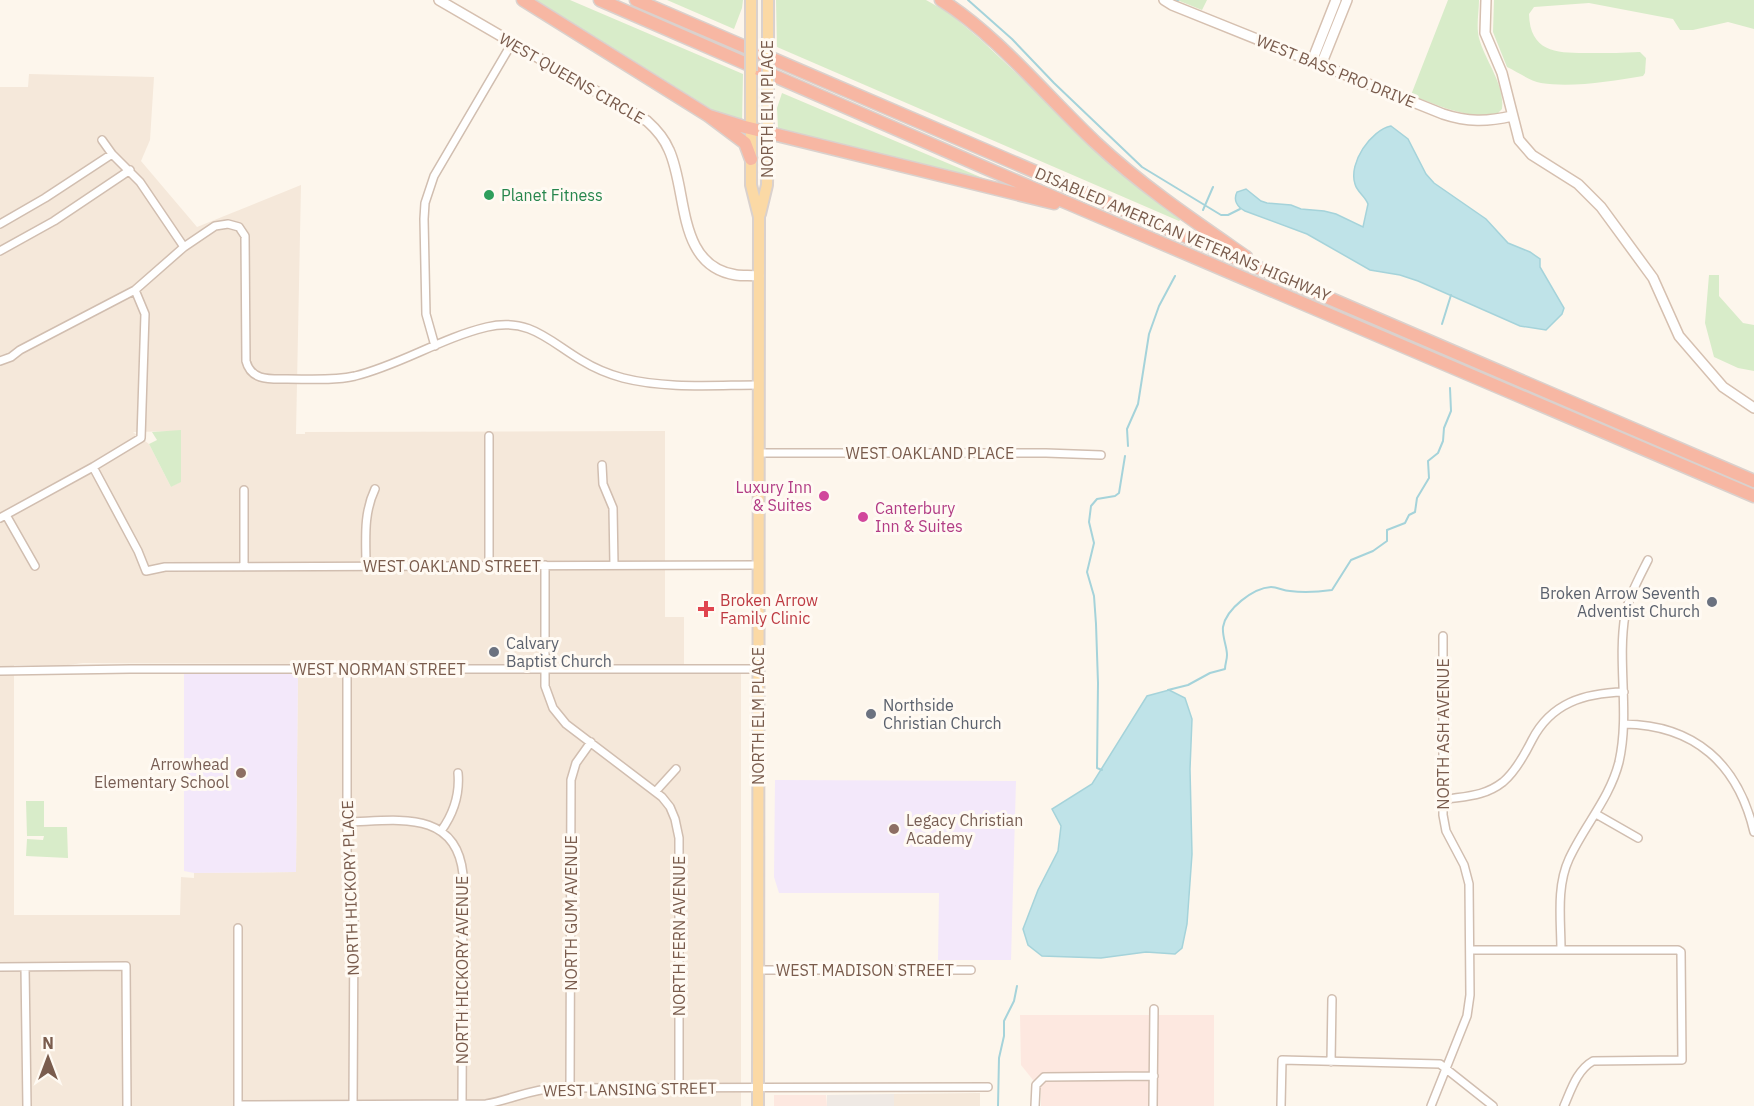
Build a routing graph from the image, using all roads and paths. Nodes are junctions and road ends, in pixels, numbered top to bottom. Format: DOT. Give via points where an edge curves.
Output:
graph roads {
  1 [pos="439,0"];
  2 [pos="523,0"];
  3 [pos="600,0"];
  4 [pos="636,0"];
  5 [pos="751,0"];
  6 [pos="768,0"];
  7 [pos="941,0"];
  8 [pos="1164,0"];
  9 [pos="1336,0"];
  10 [pos="1347,0"];
  11 [pos="1486,0"];
  12 [pos="512,43"];
  13 [pos="1317,63"];
  14 [pos="709,116"];
  15 [pos="1512,116"];
  16 [pos="751,124"];
  17 [pos="768,129"];
  18 [pos="102,140"];
  19 [pos="112,153"];
  20 [pos="751,159"];
  21 [pos="130,170"];
  22 [pos="1085,210"];
  23 [pos="759,217"];
  24 [pos="1,221"];
  25 [pos="184,247"];
  26 [pos="0,251"];
  27 [pos="1269,273"];
  28 [pos="759,276"];
  29 [pos="135,290"];
  30 [pos="435,346"];
  31 [pos="1,361"];
  32 [pos="759,385"];
  33 [pos="1754,408"];
  34 [pos="489,436"];
  35 [pos="759,453"];
  36 [pos="1101,455"];
  37 [pos="602,465"];
  38 [pos="93,467"];
  39 [pos="1754,481"];
  40 [pos="375,489"];
  41 [pos="244,490"];
  42 [pos="1754,496"];
  43 [pos="3,516"];
  44 [pos="1648,560"];
  45 [pos="545,565"];
  46 [pos="614,565"];
  47 [pos="759,565"];
  48 [pos="35,566"];
  49 [pos="366,566"];
  50 [pos="489,566"];
  51 [pos="244,567"];
  52 [pos="1443,636"];
  53 [pos="347,669"];
  54 [pos="545,669"];
  55 [pos="758,669"];
  56 [pos="0,671"];
  57 [pos="1624,692"];
  58 [pos="1624,724"];
  59 [pos="591,742"];
  60 [pos="676,769"];
  61 [pos="458,773"];
  62 [pos="656,791"];
  63 [pos="1442,800"];
  64 [pos="1596,814"];
  65 [pos="347,822"];
  66 [pos="441,831"];
  67 [pos="1754,832"];
  68 [pos="1638,837"];
  69 [pos="238,928"];
  70 [pos="1470,950"];
  71 [pos="1561,950"];
  72 [pos="0,967"];
  73 [pos="25,967"];
  74 [pos="758,970"];
  75 [pos="971,970"];
  76 [pos="1332,999"];
  77 [pos="1154,1009"];
  78 [pos="1331,1062"];
  79 [pos="1446,1069"];
  80 [pos="1154,1076"];
  81 [pos="988,1087"];
  82 [pos="679,1088"];
  83 [pos="758,1088"];
  84 [pos="570,1089"];
  85 [pos="353,1105"];
  86 [pos="462,1105"];
  87 [pos="27,1106"];
  88 [pos="127,1106"];
  89 [pos="238,1106"];
  90 [pos="758,1106"];
  91 [pos="1035,1106"];
  92 [pos="1153,1106"];
  93 [pos="1281,1106"];
  94 [pos="1431,1106"];
  95 [pos="1493,1106"];
  96 [pos="1564,1106"];
  1 -- 12 [label="street, WEST QUEENS CIRCLE"];
  2 -- 14 [label="highway"];
  3 -- 22 [label="highway, DISABLED AMERICAN VETERANS HIGHWAY"];
  4 -- 27 [label="highway, DISABLED AMERICAN VETERANS HIGHWAY"];
  5 -- 16 [label="main road, NORTH ELM PLACE, bridge"];
  6 -- 17 [label="main road, NORTH ELM PLACE, bridge"];
  7 -- 27 [label="highway" via="982,31 1138,181"];
  8 -- 13 [label="street, WEST BASS PRO DRIVE"];
  9 -- 13 [label="street"];
  10 -- 13 [label="street"];
  11 -- 15 [label="street" via="1485,33 1502,74"];
  12 -- 28 [label="street, WEST QUEENS CIRCLE" via="647,121 664,141 675,163 696,249 718,269"];
  12 -- 30 [label="street" via="434,176 425,203 426,314"];
  13 -- 15 [label="street, WEST BASS PRO DRIVE" via="1459,120 1490,121"];
  14 -- 16 [label="highway"];
  14 -- 20 [label="highway" via="745,143"];
  15 -- 33 [label="street" via="1525,148 1588,193 1601,207 1653,278 1679,336 1723,387"];
  16 -- 17 [label="highway"];
  16 -- 20 [label="main road, NORTH ELM PLACE"];
  17 -- 22 [label="highway"];
  17 -- 23 [label="main road, NORTH ELM PLACE" via="767,185"];
  18 -- 19 [label="street"];
  19 -- 21 [label="street"];
  19 -- 24 [label="street" via="45,198"];
  20 -- 23 [label="main road, NORTH ELM PLACE" via="751,185"];
  21 -- 25 [label="street"];
  21 -- 26 [label="street" via="54,221"];
  22 -- 42 [label="highway, DISABLED AMERICAN VETERANS HIGHWAY"];
  23 -- 28 [label="main road, NORTH ELM PLACE"];
  25 -- 29 [label="street"];
  25 -- 30 [label="street" via="215,226 236,225 242,230 245,350 248,368 264,379 335,379 362,374"];
  27 -- 39 [label="highway, DISABLED AMERICAN VETERANS HIGHWAY"];
  28 -- 32 [label="main road, NORTH ELM PLACE"];
  29 -- 31 [label="street"];
  29 -- 38 [label="street" via="145,314 141,438"];
  30 -- 32 [label="street" via="489,326 518,326 546,336 594,367 626,379"];
  32 -- 35 [label="main road, NORTH ELM PLACE"];
  34 -- 50 [label="street"];
  35 -- 36 [label="street, WEST OAKLAND PLACE"];
  35 -- 47 [label="main road, NORTH ELM PLACE"];
  37 -- 46 [label="street" via="603,484 613,508"];
  38 -- 43 [label="street"];
  38 -- 51 [label="street, WEST OAKLAND STREET" via="146,572 165,567"];
  40 -- 49 [label="street" via="366,514"];
  41 -- 51 [label="street"];
  43 -- 48 [label="street"];
  44 -- 57 [label="street" via="1625,616"];
  45 -- 46 [label="street, WEST OAKLAND STREET"];
  45 -- 50 [label="street, WEST OAKLAND STREET"];
  45 -- 54 [label="street, NORTH FERN AVENUE"];
  46 -- 47 [label="street, WEST OAKLAND STREET"];
  47 -- 55 [label="main road, NORTH ELM PLACE"];
  49 -- 50 [label="street, WEST OAKLAND STREET"];
  49 -- 51 [label="street, WEST OAKLAND STREET"];
  52 -- 63 [label="street, NORTH ASH AVENUE"];
  53 -- 54 [label="street, WEST NORMAN STREET"];
  53 -- 56 [label="street, WEST NORMAN STREET"];
  53 -- 65 [label="street, NORTH HICKORY PLACE"];
  54 -- 55 [label="street, WEST NORMAN STREET"];
  54 -- 59 [label="street, NORTH FERN AVENUE" via="546,693 553,708 561,720"];
  55 -- 74 [label="main road, NORTH ELM PLACE"];
  57 -- 58 [label="street"];
  57 -- 63 [label="street" via="1595,694 1562,706 1539,728 1503,782 1476,796"];
  58 -- 64 [label="street" via="1614,777"];
  58 -- 67 [label="street" via="1653,726 1675,733 1715,757 1740,789"];
  59 -- 62 [label="street, NORTH FERN AVENUE"];
  59 -- 84 [label="street, NORTH GUM AVENUE" via="576,763 571,780"];
  60 -- 62 [label="street"];
  61 -- 66 [label="street" via="457,798"];
  62 -- 82 [label="street, NORTH FERN AVENUE" via="673,812 679,838"];
  63 -- 70 [label="street, NORTH ASH AVENUE" via="1444,826 1464,864 1469,884"];
  64 -- 68 [label="street"];
  64 -- 71 [label="street" via="1563,875"];
  65 -- 66 [label="street" via="417,822"];
  65 -- 85 [label="street, NORTH HICKORY PLACE" via="347,873 354,921"];
  66 -- 86 [label="street, NORTH HICKORY AVENUE" via="456,847 463,874"];
  69 -- 89 [label="street"];
  70 -- 71 [label="street"];
  70 -- 79 [label="street, NORTH ASH AVENUE" via="1469,1008"];
  71 -- 96 [label="street" via="1681,952 1682,1060 1593,1061 1578,1074"];
  72 -- 73 [label="street"];
  73 -- 87 [label="street"];
  73 -- 88 [label="street" via="126,966"];
  74 -- 75 [label="street, WEST MADISON STREET"];
  74 -- 83 [label="main road, NORTH ELM PLACE"];
  76 -- 78 [label="street"];
  77 -- 80 [label="street"];
  78 -- 79 [label="street" via="1432,1063"];
  78 -- 93 [label="street" via="1282,1060"];
  79 -- 94 [label="street, NORTH ASH AVENUE"];
  79 -- 95 [label="street"];
  80 -- 91 [label="street" via="1044,1077 1036,1085"];
  80 -- 92 [label="street"];
  81 -- 83 [label="street, WEST LANSING STREET"];
  82 -- 83 [label="street, WEST LANSING STREET"];
  82 -- 84 [label="street, WEST LANSING STREET"];
  83 -- 90 [label="main road, NORTH ELM PLACE"];
  84 -- 86 [label="street, WEST LANSING STREET" via="542,1090 494,1103"];
  85 -- 86 [label="street, WEST LANSING STREET"];
  85 -- 89 [label="street, WEST LANSING STREET"];
}
